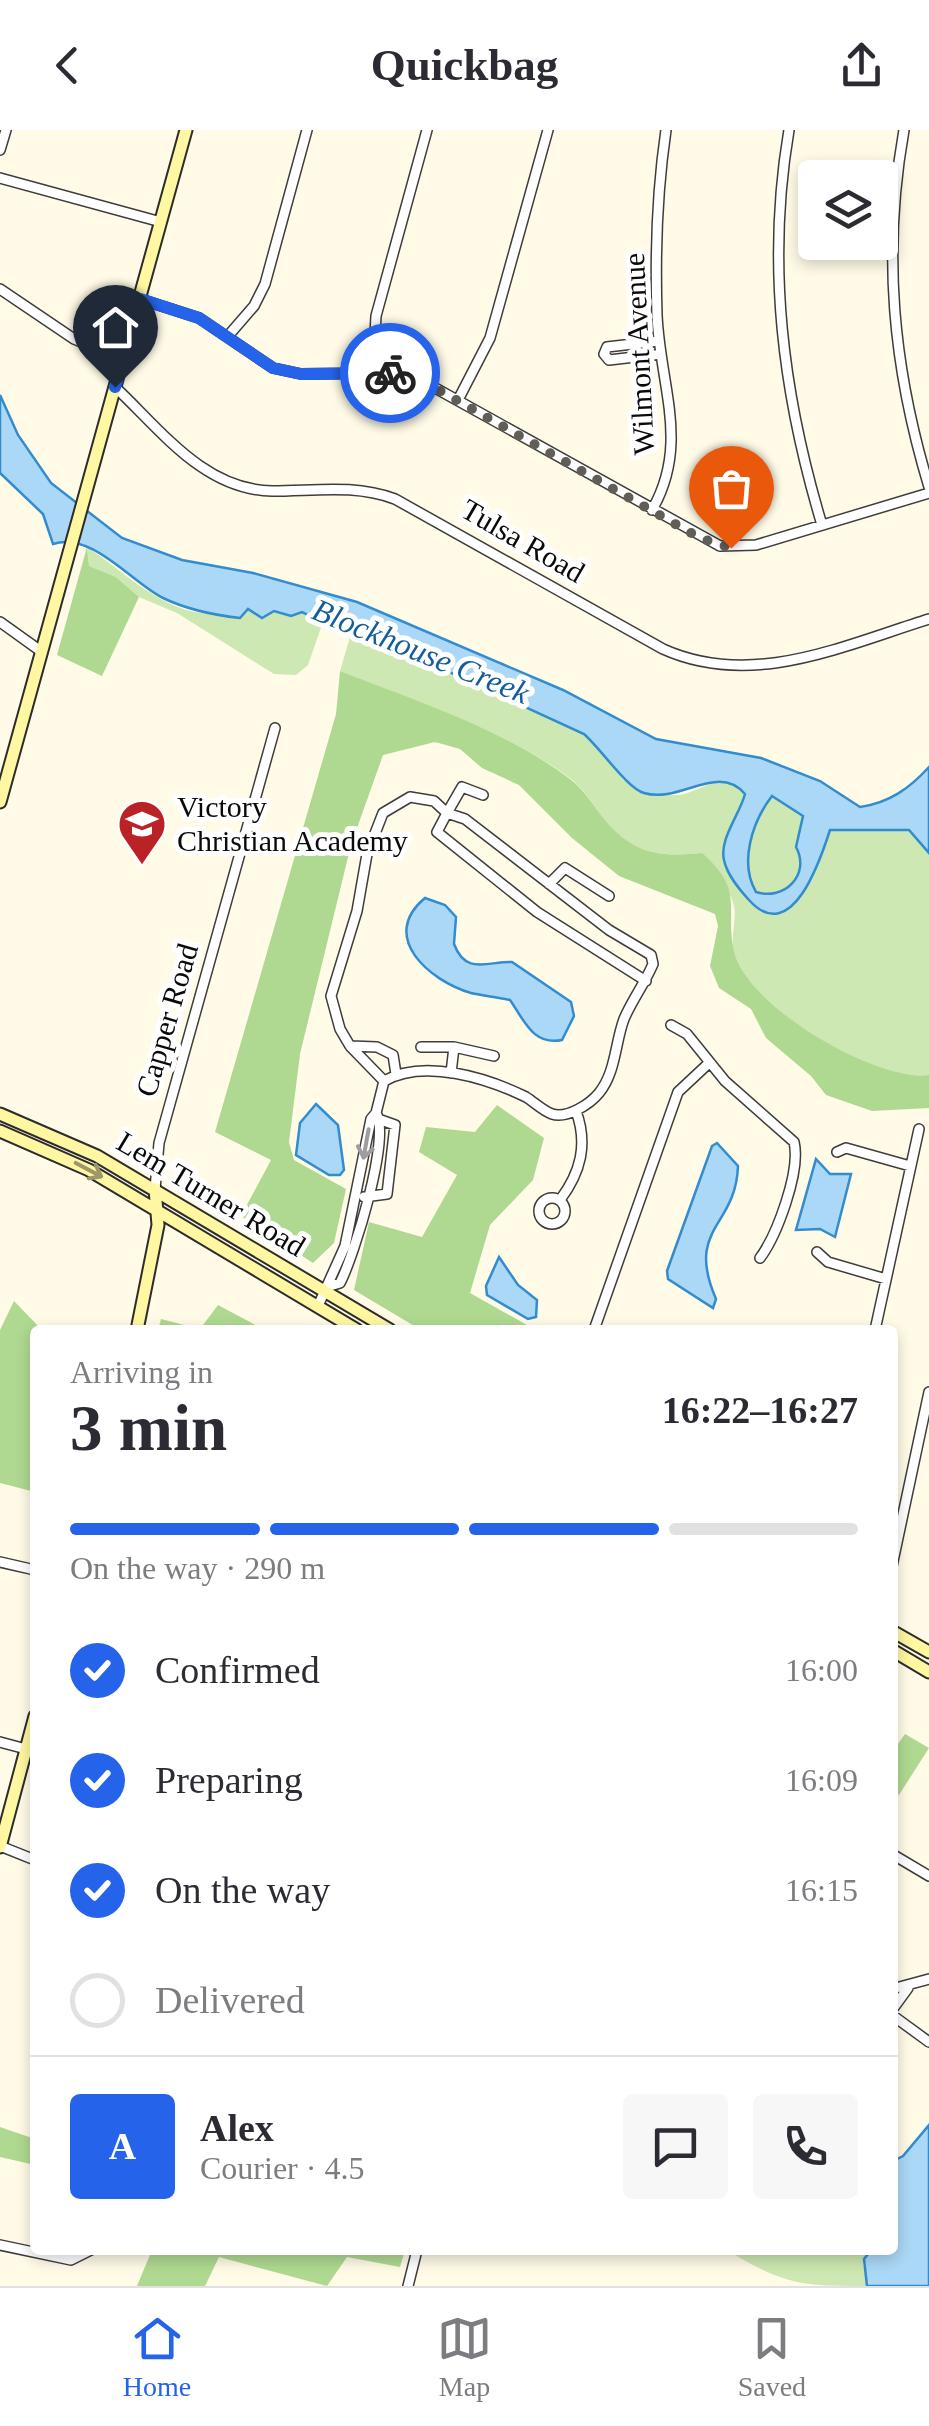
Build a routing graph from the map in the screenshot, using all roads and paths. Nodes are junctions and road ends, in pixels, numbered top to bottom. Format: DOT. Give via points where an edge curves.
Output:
graph roads {
  1 [pos="6,130"];
  2 [pos="186,130"];
  3 [pos="308,130"];
  4 [pos="427,130"];
  5 [pos="548,130"];
  6 [pos="666,130"];
  7 [pos="789,130"];
  8 [pos="904,130"];
  9 [pos="0,150"];
  10 [pos="0,178"];
  11 [pos="160,222"];
  12 [pos="0,289"];
  13 [pos="140,299"];
  14 [pos="228,336"];
  15 [pos="659,341"];
  16 [pos="661,354"];
  17 [pos="123,359"];
  18 [pos="373,372"];
  19 [pos="115,387"];
  20 [pos="458,400"];
  21 [pos="929,490"];
  22 [pos="652,510"];
  23 [pos="822,525"];
  24 [pos="929,619"];
  25 [pos="0,622"];
  26 [pos="42,652"];
  27 [pos="275,728"];
  28 [pos="483,795"];
  29 [pos="0,802"];
  30 [pos="446,813"];
  31 [pos="549,884"];
  32 [pos="609,896"];
  33 [pos="610,930"];
  34 [pos="596,952"];
  35 [pos="646,981"];
  36 [pos="671,1025"];
  37 [pos="350,1046"];
  38 [pos="421,1047"];
  39 [pos="454,1048"];
  40 [pos="494,1056"];
  41 [pos="709,1063"];
  42 [pos="451,1073"];
  43 [pos="396,1074"];
  44 [pos="384,1081"];
  45 [pos="576,1111"];
  46 [pos="0,1114"];
  47 [pos="378,1116"];
  48 [pos="918,1129"];
  49 [pos="0,1131"];
  50 [pos="838,1152"];
  51 [pos="910,1166"];
  52 [pos="155,1189"];
  53 [pos="362,1196"];
  54 [pos="560,1200"];
  55 [pos="156,1209"];
  56 [pos="816,1252"];
  57 [pos="760,1258"];
  58 [pos="886,1279"];
  59 [pos="328,1289"];
  60 [pos="318,1306"];
  61 [pos="138,1325"];
  62 [pos="350,1325"];
  63 [pos="382,1325"];
  64 [pos="596,1325"];
  65 [pos="876,1325"];
  66 [pos="929,1392"];
  67 [pos="898,1538"];
  68 [pos="0,1562"];
  69 [pos="30,1569"];
  70 [pos="898,1634"];
  71 [pos="929,1652"];
  72 [pos="898,1654"];
  73 [pos="929,1672"];
  74 [pos="30,1734"];
  75 [pos="0,1742"];
  76 [pos="26,1749"];
  77 [pos="0,1846"];
  78 [pos="30,1858"];
  79 [pos="898,1858"];
  80 [pos="929,1876"];
  81 [pos="929,1979"];
  82 [pos="908,1987"];
  83 [pos="898,1988"];
  84 [pos="898,2003"];
  85 [pos="898,2017"];
  86 [pos="929,2042"];
  87 [pos="0,2244"];
  88 [pos="30,2251"];
  89 [pos="48,2255"];
  90 [pos="80,2255"];
  91 [pos="416,2255"];
  92 [pos="408,2286"];
  1 -- 9 [label="street"];
  2 -- 11 [label="street"];
  3 -- 14 [label="street" via="265,284"];
  4 -- 18 [label="street" via="376,316"];
  5 -- 20 [label="street" via="490,338"];
  6 -- 15 [label="street, Wilmont Avenue" via="657,235"];
  7 -- 23 [label="street" via="778,247 781,337 796,434"];
  8 -- 21 [label="street" via="891,244 894,326"];
  10 -- 11 [label="street"];
  11 -- 13 [label="street"];
  12 -- 17 [label="street" via="74,339"];
  13 -- 14 [label="street" via="199,318"];
  13 -- 17 [label="street"];
  14 -- 18 [label="street" via="259,361 287,372"];
  15 -- 16 [label="street, Wilmont Avenue"];
  15 -- 16 [label="street" via="607,347 604,354 609,360"];
  16 -- 22 [label="street, Wilmont Avenue" via="673,458"];
  17 -- 19 [label="street"];
  18 -- 20 [label="street" via="415,379"];
  19 -- 24 [label="street, Tulsa Road" via="224,482 261,490 364,490 395,499 690,660 774,665"];
  19 -- 26 [label="street"];
  20 -- 22 [label="street"];
  21 -- 23 [label="street"];
  22 -- 23 [label="street" via="731,548"];
  25 -- 26 [label="street"];
  26 -- 29 [label="street"];
  27 -- 52 [label="street, Capper Road" via="159,1143"];
  28 -- 30 [label="street" via="462,787"];
  30 -- 31 [label="street" via="465,819"];
  30 -- 34 [label="street" via="438,832"];
  30 -- 37 [label="street" via="434,801 410,797 383,813 331,996"];
  31 -- 32 [label="street" via="565,868"];
  31 -- 33 [label="street"];
  33 -- 34 [label="street"];
  33 -- 35 [label="street" via="650,955 654,964"];
  34 -- 35 [label="street"];
  35 -- 45 [label="street" via="623,1022 599,1094"];
  36 -- 41 [label="street"];
  37 -- 43 [label="street" via="393,1055"];
  37 -- 44 [label="street"];
  38 -- 39 [label="street"];
  39 -- 40 [label="street"];
  39 -- 42 [label="street"];
  41 -- 57 [label="street" via="794,1142 796,1162 772,1241"];
  41 -- 64 [label="street" via="678,1092"];
  42 -- 43 [label="street"];
  42 -- 45 [label="street" via="491,1082 554,1115"];
  43 -- 44 [label="street"];
  44 -- 47 [label="street"];
  45 -- 54 [label="street" via="583,1152"];
  46 -- 52 [label="street, Lem Turner Road"];
  47 -- 53 [label="street" via="371,1119"];
  47 -- 53 [label="street" via="395,1125 388,1194"];
  48 -- 51 [label="street"];
  49 -- 55 [label="street, Lem Turner Road, one-way"];
  50 -- 51 [label="street" via="846,1148"];
  51 -- 58 [label="street"];
  52 -- 55 [label="street, Capper Road"];
  52 -- 59 [label="street, Lem Turner Road"];
  53 -- 59 [label="street"];
  55 -- 60 [label="street, Lem Turner Road"];
  55 -- 61 [label="street, Capper Road"];
  56 -- 58 [label="street" via="828,1262"];
  58 -- 65 [label="street"];
  59 -- 60 [label="street"];
  59 -- 63 [label="street, Lem Turner Road"];
  60 -- 62 [label="street, Lem Turner Road"];
  66 -- 67 [label="street"];
  68 -- 69 [label="street"];
  70 -- 71 [label="street"];
  72 -- 73 [label="street"];
  74 -- 76 [label="street"];
  75 -- 76 [label="street"];
  76 -- 77 [label="street"];
  77 -- 78 [label="street"];
  79 -- 80 [label="street"];
  81 -- 82 [label="street"];
  82 -- 83 [label="street"];
  82 -- 84 [label="street"];
  85 -- 86 [label="street"];
  87 -- 88 [label="street"];
  89 -- 90 [label="street"];
  91 -- 92 [label="street"];
}
